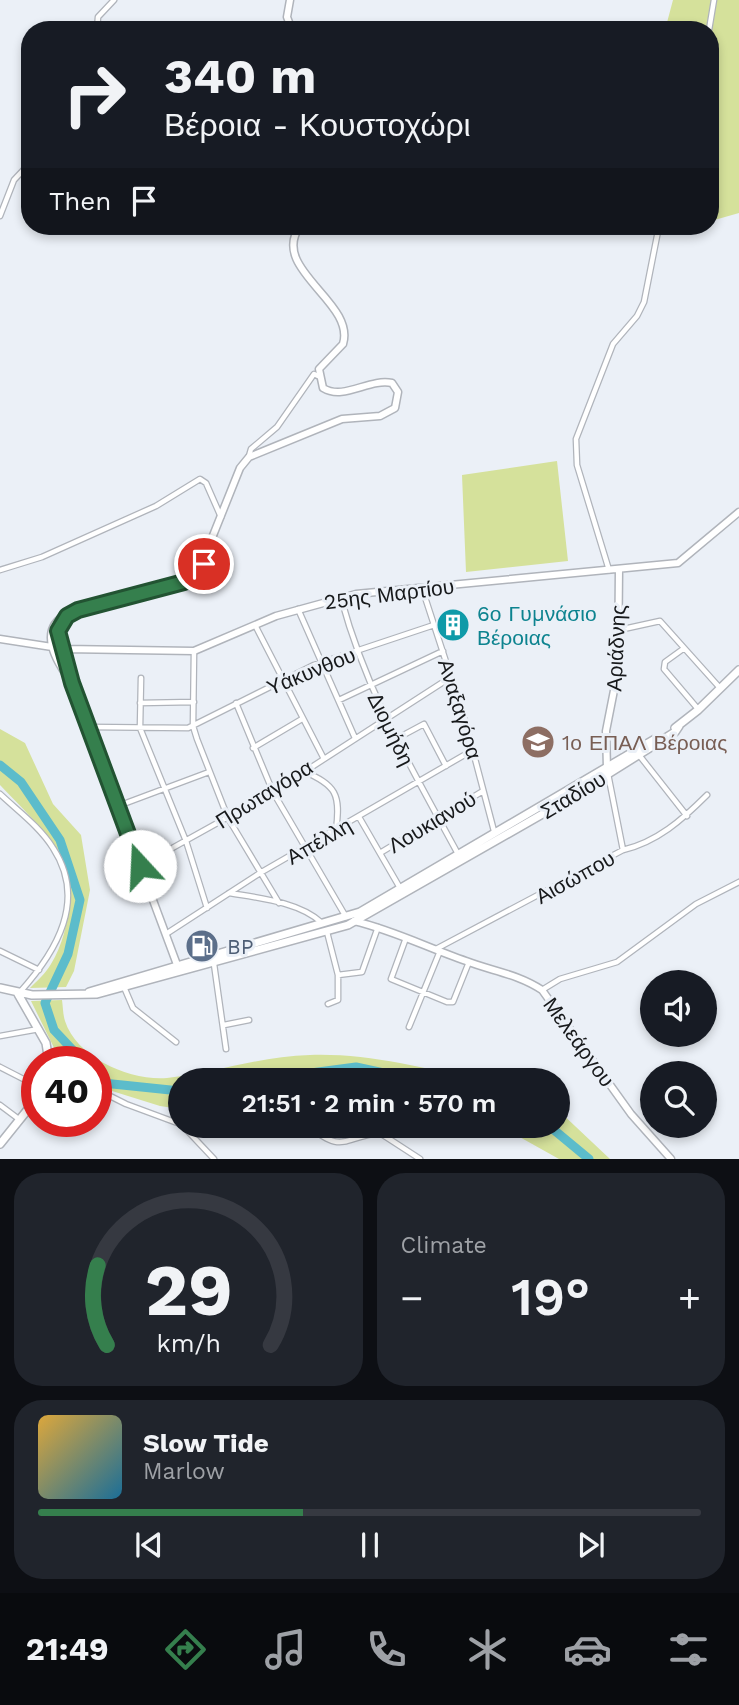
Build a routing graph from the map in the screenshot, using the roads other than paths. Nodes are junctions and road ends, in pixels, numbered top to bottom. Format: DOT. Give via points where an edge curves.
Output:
graph roads {
  1 [pos="114,0"];
  2 [pos="290,0"];
  3 [pos="714,0"];
  4 [pos="99,21"];
  5 [pos="289,21"];
  6 [pos="710,21"];
  7 [pos="21,173"];
  8 [pos="0,216"];
  9 [pos="296,235"];
  10 [pos="657,235"];
  11 [pos="318,376"];
  12 [pos="249,457"];
  13 [pos="739,512"];
  14 [pos="221,517"];
  15 [pos="618,569"];
  16 [pos="0,570"];
  17 [pos="609,570"];
  18 [pos="422,588"];
  19 [pos="341,597"];
  20 [pos="298,608"];
  21 [pos="72,612"];
  22 [pos="255,625"];
  23 [pos="434,625"];
  24 [pos="619,630"];
  25 [pos="0,639"];
  26 [pos="51,647"];
  27 [pos="64,648"];
  28 [pos="682,649"];
  29 [pos="194,651"];
  30 [pos="443,651"];
  31 [pos="356,652"];
  32 [pos="323,662"];
  33 [pos="739,670"];
  34 [pos="451,677"];
  35 [pos="141,678"];
  36 [pos="282,681"];
  37 [pos="72,683"];
  38 [pos="370,686"];
  39 [pos="720,688"];
  40 [pos="340,699"];
  41 [pos="194,702"];
  42 [pos="140,703"];
  43 [pos="236,704"];
  44 [pos="698,710"];
  45 [pos="302,719"];
  46 [pos="385,719"];
  47 [pos="193,726"];
  48 [pos="679,726"];
  49 [pos="89,727"];
  50 [pos="140,728"];
  51 [pos="355,738"];
  52 [pos="396,739"];
  53 [pos="253,748"];
  54 [pos="473,750"];
  55 [pos="639,755"];
  56 [pos="323,757"];
  57 [pos="446,766"];
  58 [pos="607,770"];
  59 [pos="303,771"];
  60 [pos="209,772"];
  61 [pos="419,783"];
  62 [pos="165,789"];
  63 [pos="483,791"];
  64 [pos="273,792"];
  65 [pos="0,794"];
  66 [pos="706,796"];
  67 [pos="118,806"];
  68 [pos="687,816"];
  69 [pos="359,817"];
  70 [pos="228,818"];
  71 [pos="439,818"];
  72 [pos="336,831"];
  73 [pos="494,831"];
  74 [pos="186,841"];
  75 [pos="305,849"];
  76 [pos="623,850"];
  77 [pos="380,853"];
  78 [pos="458,854"];
  79 [pos="140,866"];
  80 [pos="260,873"];
  81 [pos="739,882"];
  82 [pos="401,889"];
  83 [pos="228,893"];
  84 [pos="279,903"];
  85 [pos="207,908"];
  86 [pos="346,916"];
  87 [pos="355,921"];
  88 [pos="322,923"];
  89 [pos="378,927"];
  90 [pos="327,932"];
  91 [pos="166,934"];
  92 [pos="406,937"];
  93 [pos="438,950"];
  94 [pos="0,951"];
  95 [pos="469,962"];
  96 [pos="214,964"];
  97 [pos="179,969"];
  98 [pos="39,970"];
  99 [pos="338,975"];
  100 [pos="124,987"];
  101 [pos="0,988"];
  102 [pos="541,990"];
  103 [pos="422,992"];
  104 [pos="18,993"];
  105 [pos="85,993"];
  106 [pos="328,1004"];
  107 [pos="249,1020"];
  108 [pos="224,1025"];
  109 [pos="409,1027"];
  110 [pos="40,1029"];
  111 [pos="0,1036"];
  112 [pos="176,1042"];
  113 [pos="46,1046"];
  114 [pos="226,1049"];
  115 [pos="0,1067"];
  116 [pos="21,1078"];
  117 [pos="112,1097"];
  118 [pos="0,1105"];
  119 [pos="168,1118"];
  120 [pos="20,1121"];
  121 [pos="195,1138"];
  122 [pos="323,1138"];
  123 [pos="364,1138"];
  124 [pos="388,1138"];
  125 [pos="0,1144"];
  126 [pos="214,1159"];
  127 [pos="420,1159"];
  128 [pos="671,1159"];
  1 -- 4 [label="street" via="102,10"];
  2 -- 5 [label="street"];
  3 -- 6 [label="street"];
  7 -- 8 [label="street"];
  9 -- 11 [label="street" via="296,256 341,319 345,332 343,344 322,365"];
  10 -- 17 [label="street" via="644,302 613,344 576,439 577,465"];
  11 -- 12 [label="street" via="314,374 277,427 251,449"];
  11 -- 12 [label="street" via="330,392 379,381 392,383 398,392 397,403 385,415 342,419"];
  12 -- 14 [label="street" via="240,468"];
  13 -- 15 [label="street, 25ης Μαρτίου" via="678,563"];
  14 -- 16 [label="street" via="200,479 156,506 41,557"];
  14 -- 21 [label="street" via="204,564 194,576"];
  15 -- 17 [label="street, 25ης Μαρτίου"];
  15 -- 24 [label="street, Αριάδνης"];
  17 -- 18 [label="street, 25ης Μαρτίου"];
  18 -- 19 [label="street, 25ης Μαρτίου"];
  18 -- 23 [label="street, Αναξαγόρα"];
  19 -- 20 [label="street, 25ης Μαρτίου"];
  19 -- 31 [label="street, Διομήδη"];
  20 -- 22 [label="street, 25ης Μαρτίου"];
  20 -- 32 [label="street"];
  21 -- 26 [label="street" via="54,623"];
  21 -- 27 [label="street" via="59,628 59,643"];
  22 -- 29 [label="street, 25ης Μαρτίου"];
  22 -- 36 [label="street"];
  23 -- 30 [label="street, Αναξαγόρα"];
  23 -- 31 [label="street, Υάκυνθου"];
  24 -- 28 [label="street" via="660,621"];
  24 -- 58 [label="street, Αριάδνης" via="618,670 606,731"];
  25 -- 26 [label="street, 25ης Μαρτίου"];
  26 -- 27 [label="street, 25ης Μαρτίου"];
  26 -- 37 [label="street"];
  27 -- 29 [label="street, 25ης Μαρτίου"];
  27 -- 37 [label="street"];
  28 -- 39 [label="street"];
  28 -- 44 [label="street" via="663,669"];
  29 -- 41 [label="street"];
  30 -- 34 [label="street, Αναξαγόρα"];
  30 -- 38 [label="street"];
  31 -- 32 [label="street, Υάκυνθου"];
  31 -- 38 [label="street, Διομήδη"];
  32 -- 36 [label="street, Υάκυνθου"];
  32 -- 40 [label="street"];
  33 -- 39 [label="main road"];
  34 -- 46 [label="street, Πρωταγόρα"];
  34 -- 54 [label="street, Αναξαγόρα"];
  35 -- 42 [label="street"];
  36 -- 43 [label="street, Υάκυνθου"];
  36 -- 45 [label="street"];
  37 -- 49 [label="street"];
  38 -- 40 [label="street"];
  38 -- 46 [label="street, Διομήδη"];
  39 -- 44 [label="main road"];
  40 -- 51 [label="street"];
  41 -- 42 [label="street"];
  41 -- 47 [label="street"];
  42 -- 50 [label="street"];
  43 -- 47 [label="street, Υάκυνθου"];
  43 -- 53 [label="street"];
  44 -- 48 [label="main road"];
  45 -- 53 [label="street"];
  45 -- 56 [label="street"];
  46 -- 51 [label="street, Πρωταγόρα"];
  46 -- 52 [label="street, Διομήδη"];
  47 -- 50 [label="street"];
  47 -- 60 [label="street"];
  48 -- 55 [label="main road, Σταδίου"];
  48 -- 58 [label="main road, Σταδίου"];
  49 -- 50 [label="street"];
  49 -- 67 [label="street"];
  50 -- 62 [label="street"];
  51 -- 56 [label="street, Πρωταγόρα"];
  52 -- 57 [label="street" via="424,724"];
  52 -- 61 [label="street, Διομήδη"];
  53 -- 64 [label="street"];
  54 -- 57 [label="street, Απέλλη"];
  54 -- 63 [label="street, Αναξαγόρα"];
  55 -- 58 [label="main road, Σταδίου"];
  55 -- 68 [label="street"];
  56 -- 59 [label="street, Πρωταγόρα"];
  57 -- 61 [label="street, Απέλλη"];
  58 -- 73 [label="main road, Σταδίου"];
  58 -- 76 [label="street, Αριάδνης"];
  58 -- 87 [label="main road, Σταδίου"];
  59 -- 64 [label="street, Πρωταγόρα"];
  59 -- 72 [label="street" via="332,787 338,806"];
  60 -- 62 [label="street"];
  60 -- 70 [label="street"];
  61 -- 69 [label="street, Απέλλη"];
  61 -- 71 [label="street, Διομήδη"];
  62 -- 67 [label="street"];
  62 -- 74 [label="street"];
  63 -- 71 [label="street, Λουκιανού"];
  63 -- 73 [label="street, Αναξαγόρα"];
  64 -- 70 [label="street, Πρωταγόρα"];
  64 -- 75 [label="street"];
  65 -- 98 [label="street" via="52,846 66,878 68,915"];
  66 -- 68 [label="street, Αισώπου"];
  67 -- 79 [label="street"];
  68 -- 76 [label="street, Αισώπου" via="651,841"];
  69 -- 72 [label="street, Απέλλη"];
  69 -- 77 [label="street"];
  70 -- 74 [label="street, Πρωταγόρα"];
  70 -- 80 [label="street"];
  71 -- 77 [label="street, Λουκιανού"];
  71 -- 78 [label="street, Διομήδη"];
  72 -- 75 [label="street, Απέλλη"];
  73 -- 78 [label="main road, Σταδίου"];
  74 -- 79 [label="street, Πρωταγόρα"];
  74 -- 85 [label="street"];
  75 -- 80 [label="street, Απέλλη"];
  75 -- 86 [label="street"];
  76 -- 93 [label="street, Αισώπου"];
  77 -- 82 [label="street"];
  78 -- 82 [label="main road, Σταδίου"];
  79 -- 91 [label="street"];
  80 -- 83 [label="street, Απέλλη"];
  80 -- 84 [label="street"];
  81 -- 102 [label="street" via="696,904 617,962 560,979"];
  82 -- 86 [label="main road, Σταδίου"];
  83 -- 84 [label="street"];
  83 -- 85 [label="street, Απέλλη"];
  84 -- 88 [label="street" via="314,915"];
  85 -- 91 [label="street, Απέλλη"];
  86 -- 87 [label="street, Μελεάργου"];
  86 -- 88 [label="main road, Σταδίου"];
  87 -- 89 [label="street, Μελεάργου"];
  87 -- 90 [label="main road, Σταδίου"];
  88 -- 97 [label="main road, Σταδίου"];
  89 -- 92 [label="street, Μελεάργου"];
  89 -- 99 [label="street" via="362,972"];
  90 -- 96 [label="main road, Σταδίου"];
  90 -- 99 [label="street"];
  91 -- 97 [label="street"];
  92 -- 93 [label="street, Μελεάργου"];
  92 -- 103 [label="street" via="391,979"];
  93 -- 95 [label="street, Μελεάργου"];
  93 -- 103 [label="street"];
  94 -- 98 [label="street"];
  95 -- 102 [label="street, Μελεάργου" via="520,977"];
  95 -- 103 [label="street" via="453,1002"];
  96 -- 97 [label="main road, Σταδίου"];
  96 -- 108 [label="street"];
  97 -- 100 [label="main road, Σταδίου"];
  97 -- 105 [label="main road, Σταδίου"];
  98 -- 104 [label="street"];
  99 -- 106 [label="street" via="339,996"];
  100 -- 105 [label="main road, Σταδίου"];
  100 -- 112 [label="street" via="134,1008"];
  101 -- 104 [label="main road, Σταδίου"];
  102 -- 128 [label="street, Μελεάργου" via="631,1114"];
  103 -- 109 [label="street"];
  104 -- 105 [label="main road, Σταδίου"];
  104 -- 110 [label="main road"];
  107 -- 108 [label="street"];
  108 -- 114 [label="street"];
  110 -- 111 [label="street"];
  110 -- 113 [label="main road"];
  115 -- 116 [label="street"];
  117 -- 119 [label="street"];
  118 -- 120 [label="street"];
  120 -- 125 [label="main road"];
  121 -- 126 [label="street"];
  122 -- 123 [label="street" via="335,1142"];
  124 -- 127 [label="street"];
}
